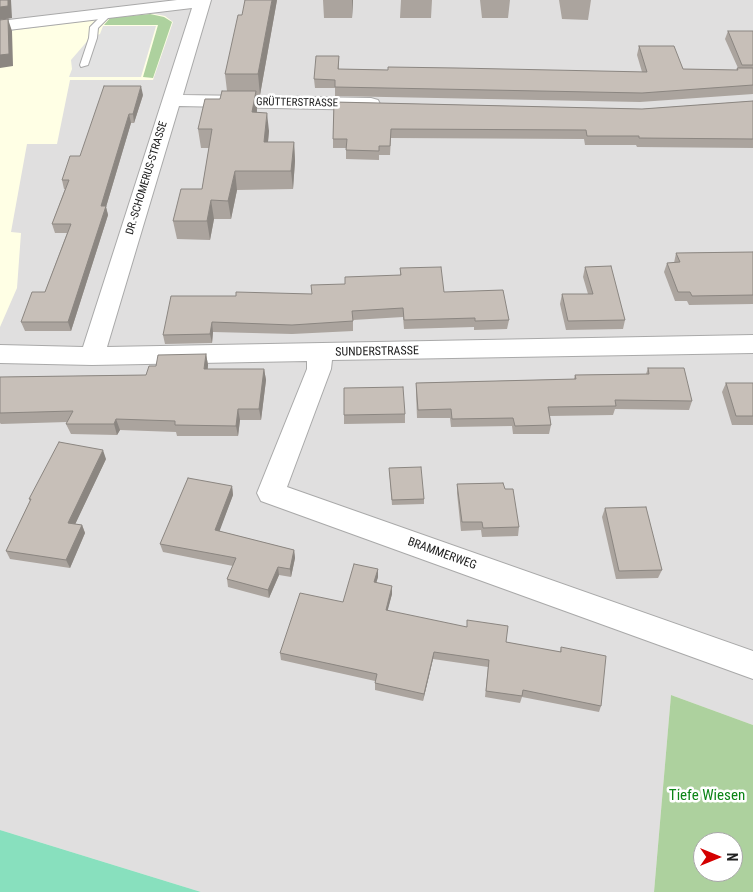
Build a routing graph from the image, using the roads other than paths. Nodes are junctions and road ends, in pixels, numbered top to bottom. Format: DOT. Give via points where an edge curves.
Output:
graph roads {
  1 [pos="203,1"];
  2 [pos="104,12"];
  3 [pos="0,26"];
  4 [pos="84,65"];
  5 [pos="172,100"];
  6 [pos="391,105"];
  7 [pos="753,344"];
  8 [pos="320,353"];
  9 [pos="0,354"];
  10 [pos="92,356"];
  11 [pos="753,664"];
  1 -- 2 [label="street"];
  1 -- 5 [label="street, DR.-SCHOMERUS-STRASSE"];
  2 -- 3 [label="street"];
  2 -- 4 [label="lane" via="104,18 94,27"];
  5 -- 6 [label="street, GRÜTTERSTRASSE"];
  5 -- 10 [label="street, DR.-SCHOMERUS-STRASSE"];
  7 -- 8 [label="street, SUNDERSTRASSE"];
  8 -- 10 [label="street, SUNDERSTRASSE"];
  8 -- 11 [label="street, BRAMMERWEG" via="319,369 271,493"];
  9 -- 10 [label="street, SUNDERSTRASSE"];
}
